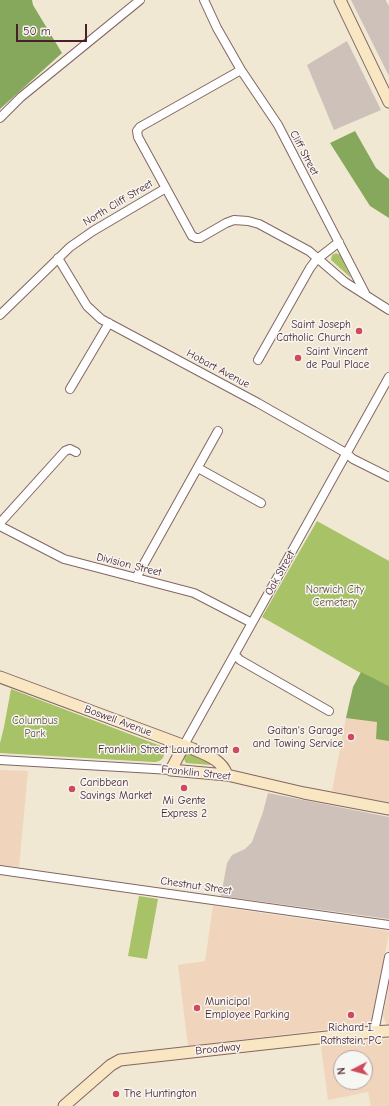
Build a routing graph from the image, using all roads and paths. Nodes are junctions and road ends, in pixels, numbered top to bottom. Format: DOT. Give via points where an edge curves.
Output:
graph roads {
  1 [pos="140,0"];
  2 [pos="204,0"];
  3 [pos="340,0"];
  4 [pos="241,70"];
  5 [pos="389,102"];
  6 [pos="0,118"];
  7 [pos="166,188"];
  8 [pos="339,242"];
  9 [pos="58,258"];
  10 [pos="318,258"];
  11 [pos="367,296"];
  12 [pos="389,310"];
  13 [pos="0,315"];
  14 [pos="109,323"];
  15 [pos="258,360"];
  16 [pos="389,377"];
  17 [pos="70,389"];
  18 [pos="218,431"];
  19 [pos="76,452"];
  20 [pos="346,453"];
  21 [pos="198,468"];
  22 [pos="389,477"];
  23 [pos="261,503"];
  24 [pos="0,525"];
  25 [pos="136,578"];
  26 [pos="252,623"];
  27 [pos="234,655"];
  28 [pos="0,677"];
  29 [pos="329,711"];
  30 [pos="184,746"];
  31 [pos="0,760"];
  32 [pos="171,770"];
  33 [pos="227,775"];
  34 [pos="389,809"];
  35 [pos="0,870"];
  36 [pos="389,925"];
  37 [pos="389,957"];
  38 [pos="389,1031"];
  39 [pos="374,1032"];
  40 [pos="64,1106"];
  1 -- 6 [label="street" via="21,97"];
  2 -- 4 [label="street, Cliff Street"];
  3 -- 5 [label="street"];
  4 -- 7 [label="street, North Cliff Street" via="138,129 138,137"];
  4 -- 8 [label="street, Cliff Street" via="278,125"];
  7 -- 9 [label="street, North Cliff Street" via="83,237"];
  7 -- 10 [label="street" via="194,237 200,238 234,220 248,220 306,249"];
  8 -- 10 [label="street"];
  8 -- 11 [label="street, Cliff Street"];
  9 -- 13 [label="street, North Cliff Street"];
  9 -- 14 [label="street, Hobart Avenue" via="88,306"];
  10 -- 11 [label="street"];
  10 -- 15 [label="street"];
  11 -- 12 [label="street"];
  14 -- 17 [label="street"];
  14 -- 20 [label="street, Hobart Avenue"];
  16 -- 20 [label="street, Oak Street"];
  18 -- 21 [label="street"];
  19 -- 24 [label="street" via="67,449"];
  20 -- 22 [label="street, Hobart Avenue"];
  20 -- 26 [label="street, Oak Street"];
  21 -- 23 [label="street"];
  21 -- 25 [label="street"];
  24 -- 25 [label="street, Division Street" via="64,559"];
  25 -- 26 [label="street, Division Street" via="194,593"];
  26 -- 27 [label="street, Oak Street"];
  27 -- 29 [label="street"];
  27 -- 30 [label="street, Oak Street"];
  28 -- 30 [label="street, Boswell Avenue"];
  30 -- 32 [label="street, Oak Street"];
  30 -- 33 [label="street, Boswell Avenue" via="216,760"];
  31 -- 32 [label="street, Franklin Street"];
  32 -- 33 [label="street, Franklin Street"];
  33 -- 34 [label="street, Franklin Street"];
  35 -- 36 [label="street, Chestnut Street"];
  37 -- 39 [label="street"];
  38 -- 39 [label="street, Broadway"];
  39 -- 40 [label="street, Broadway" via="120,1060"];
}
